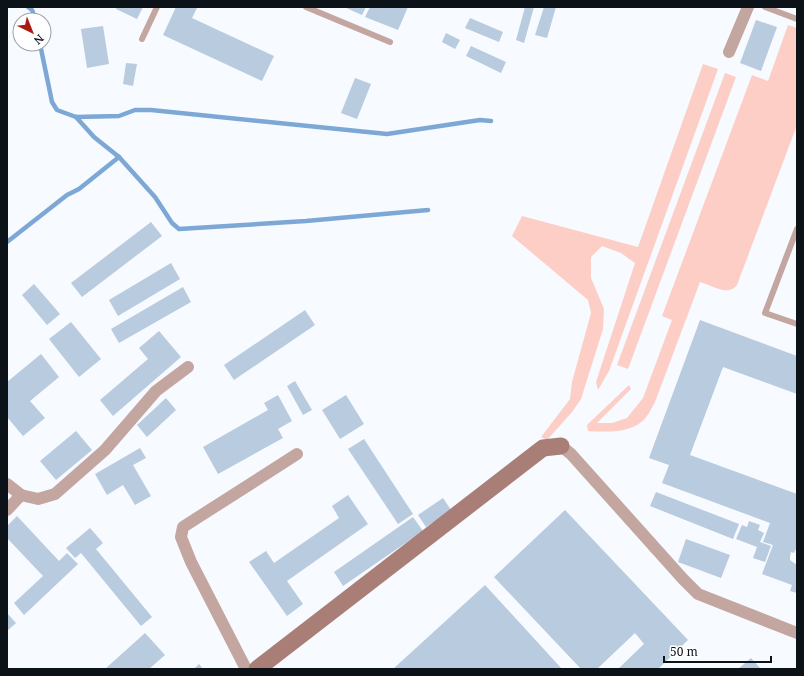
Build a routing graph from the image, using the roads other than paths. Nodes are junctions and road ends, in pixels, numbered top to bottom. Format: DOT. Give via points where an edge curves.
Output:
graph roads {
  1 [pos="157,7"];
  2 [pos="306,7"];
  3 [pos="748,7"];
  4 [pos="765,7"];
  5 [pos="797,19"];
  6 [pos="142,39"];
  7 [pos="390,42"];
  8 [pos="729,52"];
  9 [pos="797,228"];
  10 [pos="797,324"];
  11 [pos="188,366"];
  12 [pos="561,446"];
  13 [pos="297,454"];
  14 [pos="7,484"];
  15 [pos="21,495"];
  16 [pos="7,510"];
  17 [pos="797,633"];
  18 [pos="246,669"];
  19 [pos="257,669"];
  1 -- 6 [label="lane"];
  2 -- 7 [label="lane"];
  3 -- 8 [label="street"];
  4 -- 5 [label="lane"];
  9 -- 10 [label="lane" via="765,313"];
  11 -- 15 [label="street" via="156,391 105,450 55,494 38,499"];
  12 -- 17 [label="street" via="698,594"];
  12 -- 19 [label="street" via="543,448"];
  13 -- 18 [label="street" via="183,527 181,537 191,562"];
  14 -- 15 [label="street"];
  15 -- 16 [label="street"];
}
